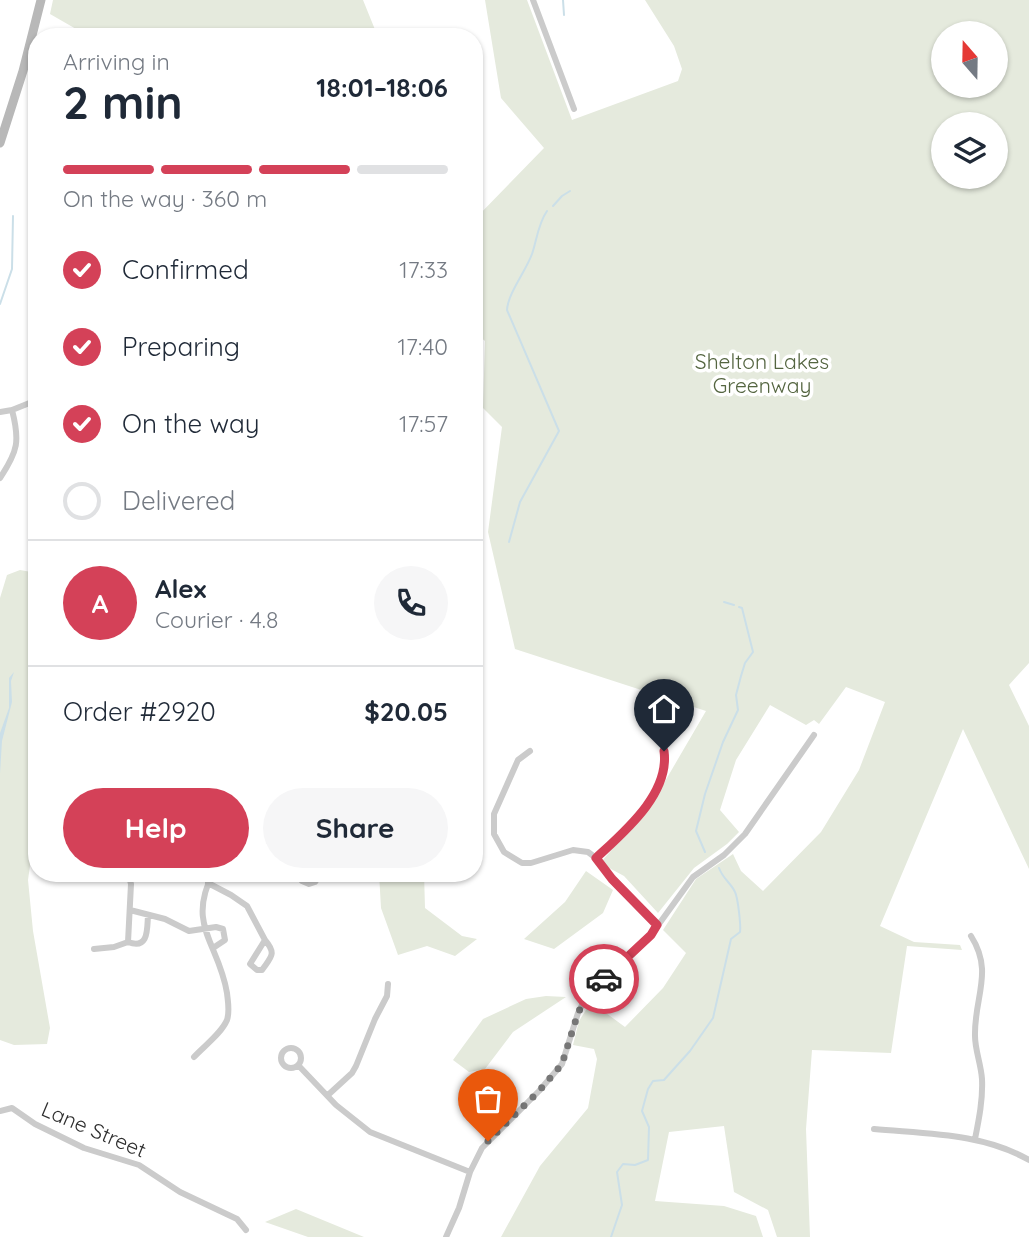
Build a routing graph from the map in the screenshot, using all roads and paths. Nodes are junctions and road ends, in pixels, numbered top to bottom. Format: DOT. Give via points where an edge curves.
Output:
graph roads {
  1 [pos="41,0"];
  2 [pos="533,0"];
  3 [pos="34,28"];
  4 [pos="28,51"];
  5 [pos="574,109"];
  6 [pos="0,143"];
  7 [pos="28,404"];
  8 [pos="12,410"];
  9 [pos="0,412"];
  10 [pos="0,478"];
  11 [pos="814,735"];
  12 [pos="530,751"];
  13 [pos="664,751"];
  14 [pos="596,858"];
  15 [pos="130,882"];
  16 [pos="208,883"];
  17 [pos="130,911"];
  18 [pos="148,915"];
  19 [pos="657,925"];
  20 [pos="203,929"];
  21 [pos="971,936"];
  22 [pos="265,940"];
  23 [pos="128,942"];
  24 [pos="213,948"];
  25 [pos="94,949"];
  26 [pos="388,984"];
  27 [pos="194,1057"];
  28 [pos="298,1065"];
  29 [pos="328,1096"];
  30 [pos="0,1111"];
  31 [pos="874,1129"];
  32 [pos="975,1139"];
  33 [pos="1029,1160"];
  34 [pos="470,1171"];
  35 [pos="246,1230"];
  36 [pos="446,1237"];
  1 -- 3 [label="main road"];
  2 -- 5 [label="street"];
  4 -- 6 [label="main road"];
  7 -- 8 [label="street"];
  8 -- 9 [label="street"];
  8 -- 10 [label="street" via="17,444"];
  11 -- 19 [label="street" via="745,834 693,877"];
  12 -- 14 [label="street" via="518,760 494,814 498,845 522,863 573,850"];
  13 -- 14 [label="street" via="664,768 646,806"];
  14 -- 19 [label="street"];
  15 -- 17 [label="street"];
  16 -- 20 [label="street" via="202,896"];
  16 -- 22 [label="street" via="247,906"];
  17 -- 18 [label="street"];
  17 -- 23 [label="street"];
  18 -- 20 [label="street" via="189,931"];
  18 -- 23 [label="street" via="146,939"];
  19 -- 34 [label="street" via="585,999 562,1064 488,1141"];
  20 -- 24 [label="street"];
  20 -- 24 [label="street" via="223,929 225,940"];
  21 -- 32 [label="street" via="981,951 983,975 975,1016 982,1079"];
  22 -- 22 [label="street" via="272,954 262,970 257,970 250,964"];
  23 -- 25 [label="street"];
  24 -- 27 [label="street" via="229,1009 224,1025"];
  26 -- 29 [label="street" via="356,1066"];
  28 -- 29 [label="street"];
  29 -- 34 [label="street" via="370,1132"];
  30 -- 35 [label="street, Lane Street" via="12,1108 84,1148 139,1166 237,1219"];
  31 -- 32 [label="street"];
  32 -- 33 [label="street"];
  34 -- 36 [label="street"];
}
